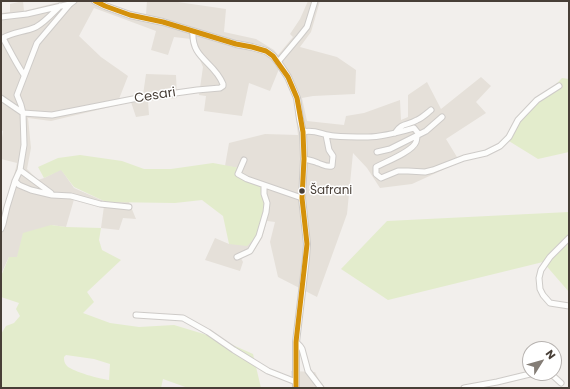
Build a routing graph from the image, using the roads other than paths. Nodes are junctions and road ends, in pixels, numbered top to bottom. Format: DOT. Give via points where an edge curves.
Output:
graph roads {
  1 [pos="95,1"];
  2 [pos="315,1"];
  3 [pos="72,2"];
  4 [pos="60,6"];
  5 [pos="1,17"];
  6 [pos="193,31"];
  7 [pos="278,62"];
  8 [pos="24,75"];
  9 [pos="560,86"];
  10 [pos="1,98"];
  11 [pos="431,110"];
  12 [pos="23,112"];
  13 [pos="442,117"];
  14 [pos="304,132"];
  15 [pos="395,133"];
  16 [pos="326,135"];
  17 [pos="417,135"];
  18 [pos="377,152"];
  19 [pos="304,159"];
  20 [pos="244,160"];
  21 [pos="20,170"];
  22 [pos="15,181"];
  23 [pos="264,185"];
  24 [pos="54,195"];
  25 [pos="302,198"];
  26 [pos="129,207"];
  27 [pos="1,229"];
  28 [pos="569,238"];
  29 [pos="237,257"];
  30 [pos="569,306"];
  31 [pos="136,315"];
  32 [pos="296,342"];
  33 [pos="522,376"];
  34 [pos="296,385"];
  35 [pos="321,388"];
  36 [pos="464,388"];
  1 -- 6 [label="street" via="130,14"];
  2 -- 7 [label="street" via="307,27"];
  3 -- 4 [label="street"];
  3 -- 8 [label="street" via="37,43"];
  4 -- 5 [label="street"];
  4 -- 8 [label="street" via="36,26 3,38"];
  6 -- 7 [label="street" via="266,51"];
  6 -- 12 [label="street, Cesari" via="196,50 220,77 223,84 220,88 133,99 52,115"];
  7 -- 14 [label="street" via="288,77 296,98"];
  8 -- 12 [label="street" via="17,95"];
  9 -- 17 [label="street" via="537,100 518,120 510,137 486,153 425,172 398,171 381,178 376,174 376,167 408,151 417,142"];
  10 -- 12 [label="street"];
  11 -- 15 [label="street" via="416,121 398,128"];
  12 -- 21 [label="street" via="24,145"];
  13 -- 17 [label="street"];
  14 -- 16 [label="street"];
  14 -- 19 [label="street"];
  15 -- 16 [label="street" via="370,138"];
  15 -- 17 [label="street" via="414,128 418,132"];
  16 -- 19 [label="street" via="333,156 332,166 327,167"];
  17 -- 18 [label="street" via="390,149"];
  19 -- 25 [label="street"];
  20 -- 23 [label="street" via="238,174"];
  21 -- 22 [label="street"];
  21 -- 24 [label="street"];
  22 -- 24 [label="street" via="31,190"];
  22 -- 27 [label="street"];
  23 -- 25 [label="street"];
  23 -- 29 [label="street" via="267,203 259,236 250,251"];
  24 -- 26 [label="street"];
  25 -- 32 [label="street" via="307,244"];
  28 -- 30 [label="street" via="550,257 539,278 543,296 550,303"];
  31 -- 34 [label="street" via="183,318 268,371"];
  32 -- 34 [label="street"];
  32 -- 35 [label="street" via="302,349 308,371"];
  33 -- 36 [label="street"];
}
